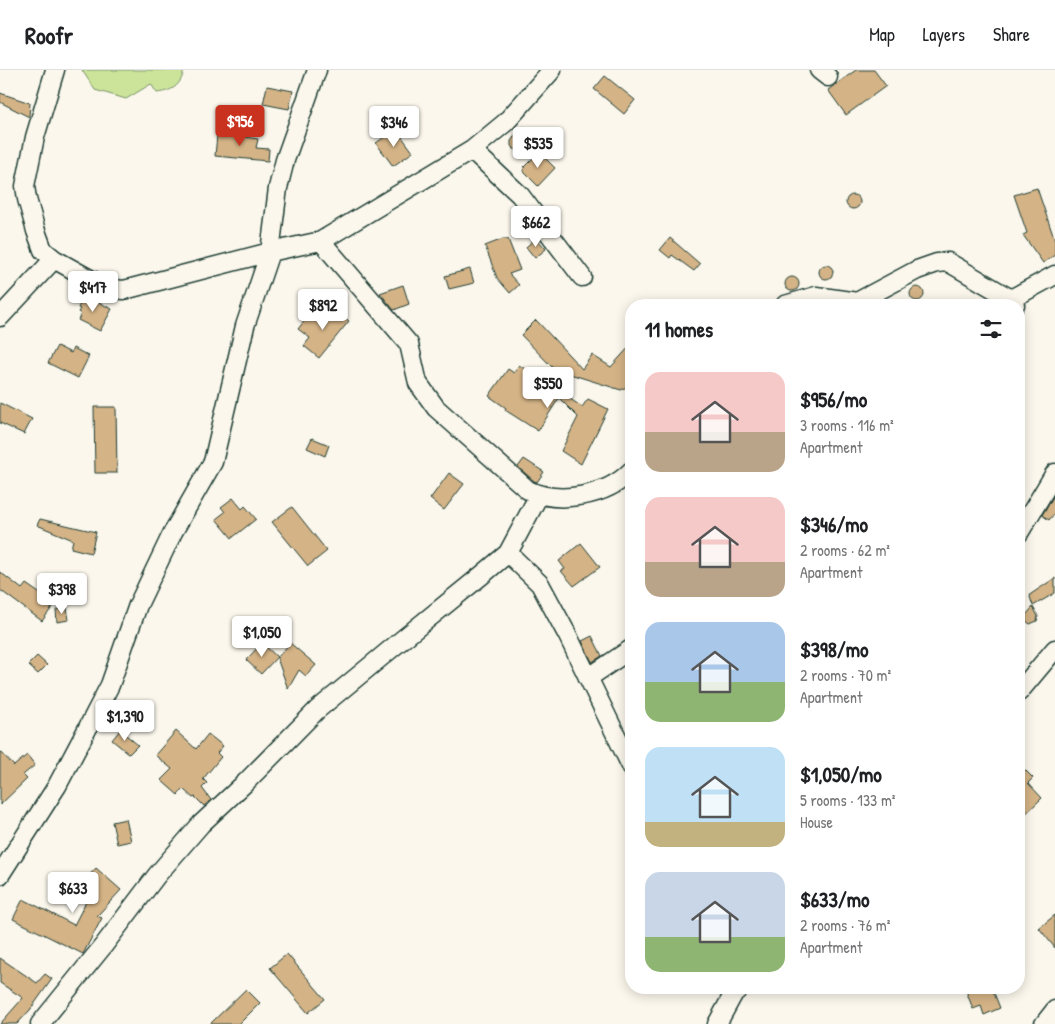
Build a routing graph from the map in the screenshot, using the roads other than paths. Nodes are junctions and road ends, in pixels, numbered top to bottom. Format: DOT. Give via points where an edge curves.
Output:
graph roads {
  1 [pos="55,70"];
  2 [pos="318,70"];
  3 [pos="552,70"];
  4 [pos="472,150"];
  5 [pos="320,241"];
  6 [pos="270,252"];
  7 [pos="54,259"];
  8 [pos="1055,275"];
  9 [pos="582,277"];
  10 [pos="806,299"];
  11 [pos="836,299"];
  12 [pos="863,299"];
  13 [pos="1008,299"];
  14 [pos="1018,299"];
  15 [pos="0,317"];
  16 [pos="1055,473"];
  17 [pos="625,477"];
  18 [pos="539,495"];
  19 [pos="1025,523"];
  20 [pos="508,553"];
  21 [pos="1055,649"];
  22 [pos="625,653"];
  23 [pos="588,678"];
  24 [pos="1025,685"];
  25 [pos="625,754"];
  26 [pos="0,875"];
  27 [pos="732,994"];
  28 [pos="1055,1010"];
  29 [pos="40,1024"];
  30 [pos="717,1024"];
  31 [pos="1044,1024"];
  1 -- 7 [label="street" via="35,137 25,186 43,250"];
  2 -- 6 [label="street" via="285,160"];
  3 -- 4 [label="street" via="506,122"];
  4 -- 5 [label="street"];
  4 -- 9 [label="street" via="520,195"];
  5 -- 6 [label="street"];
  5 -- 18 [label="street" via="408,344 418,383 436,408 528,490"];
  6 -- 7 [label="street" via="124,290 113,290 97,283"];
  6 -- 26 [label="street" via="245,326 213,462 173,532 138,605 110,685 57,786"];
  7 -- 15 [label="street"];
  8 -- 14 [label="street"];
  10 -- 11 [label="street" via="816,296"];
  12 -- 13 [label="street" via="917,270 942,262 948,262"];
  16 -- 19 [label="street"];
  17 -- 18 [label="street" via="601,491 573,497"];
  18 -- 20 [label="street"];
  20 -- 23 [label="street" via="540,584"];
  20 -- 29 [label="street" via="317,710 201,824"];
  21 -- 24 [label="street"];
  22 -- 23 [label="street"];
  23 -- 25 [label="street"];
  27 -- 30 [label="street"];
  28 -- 31 [label="street"];
}
